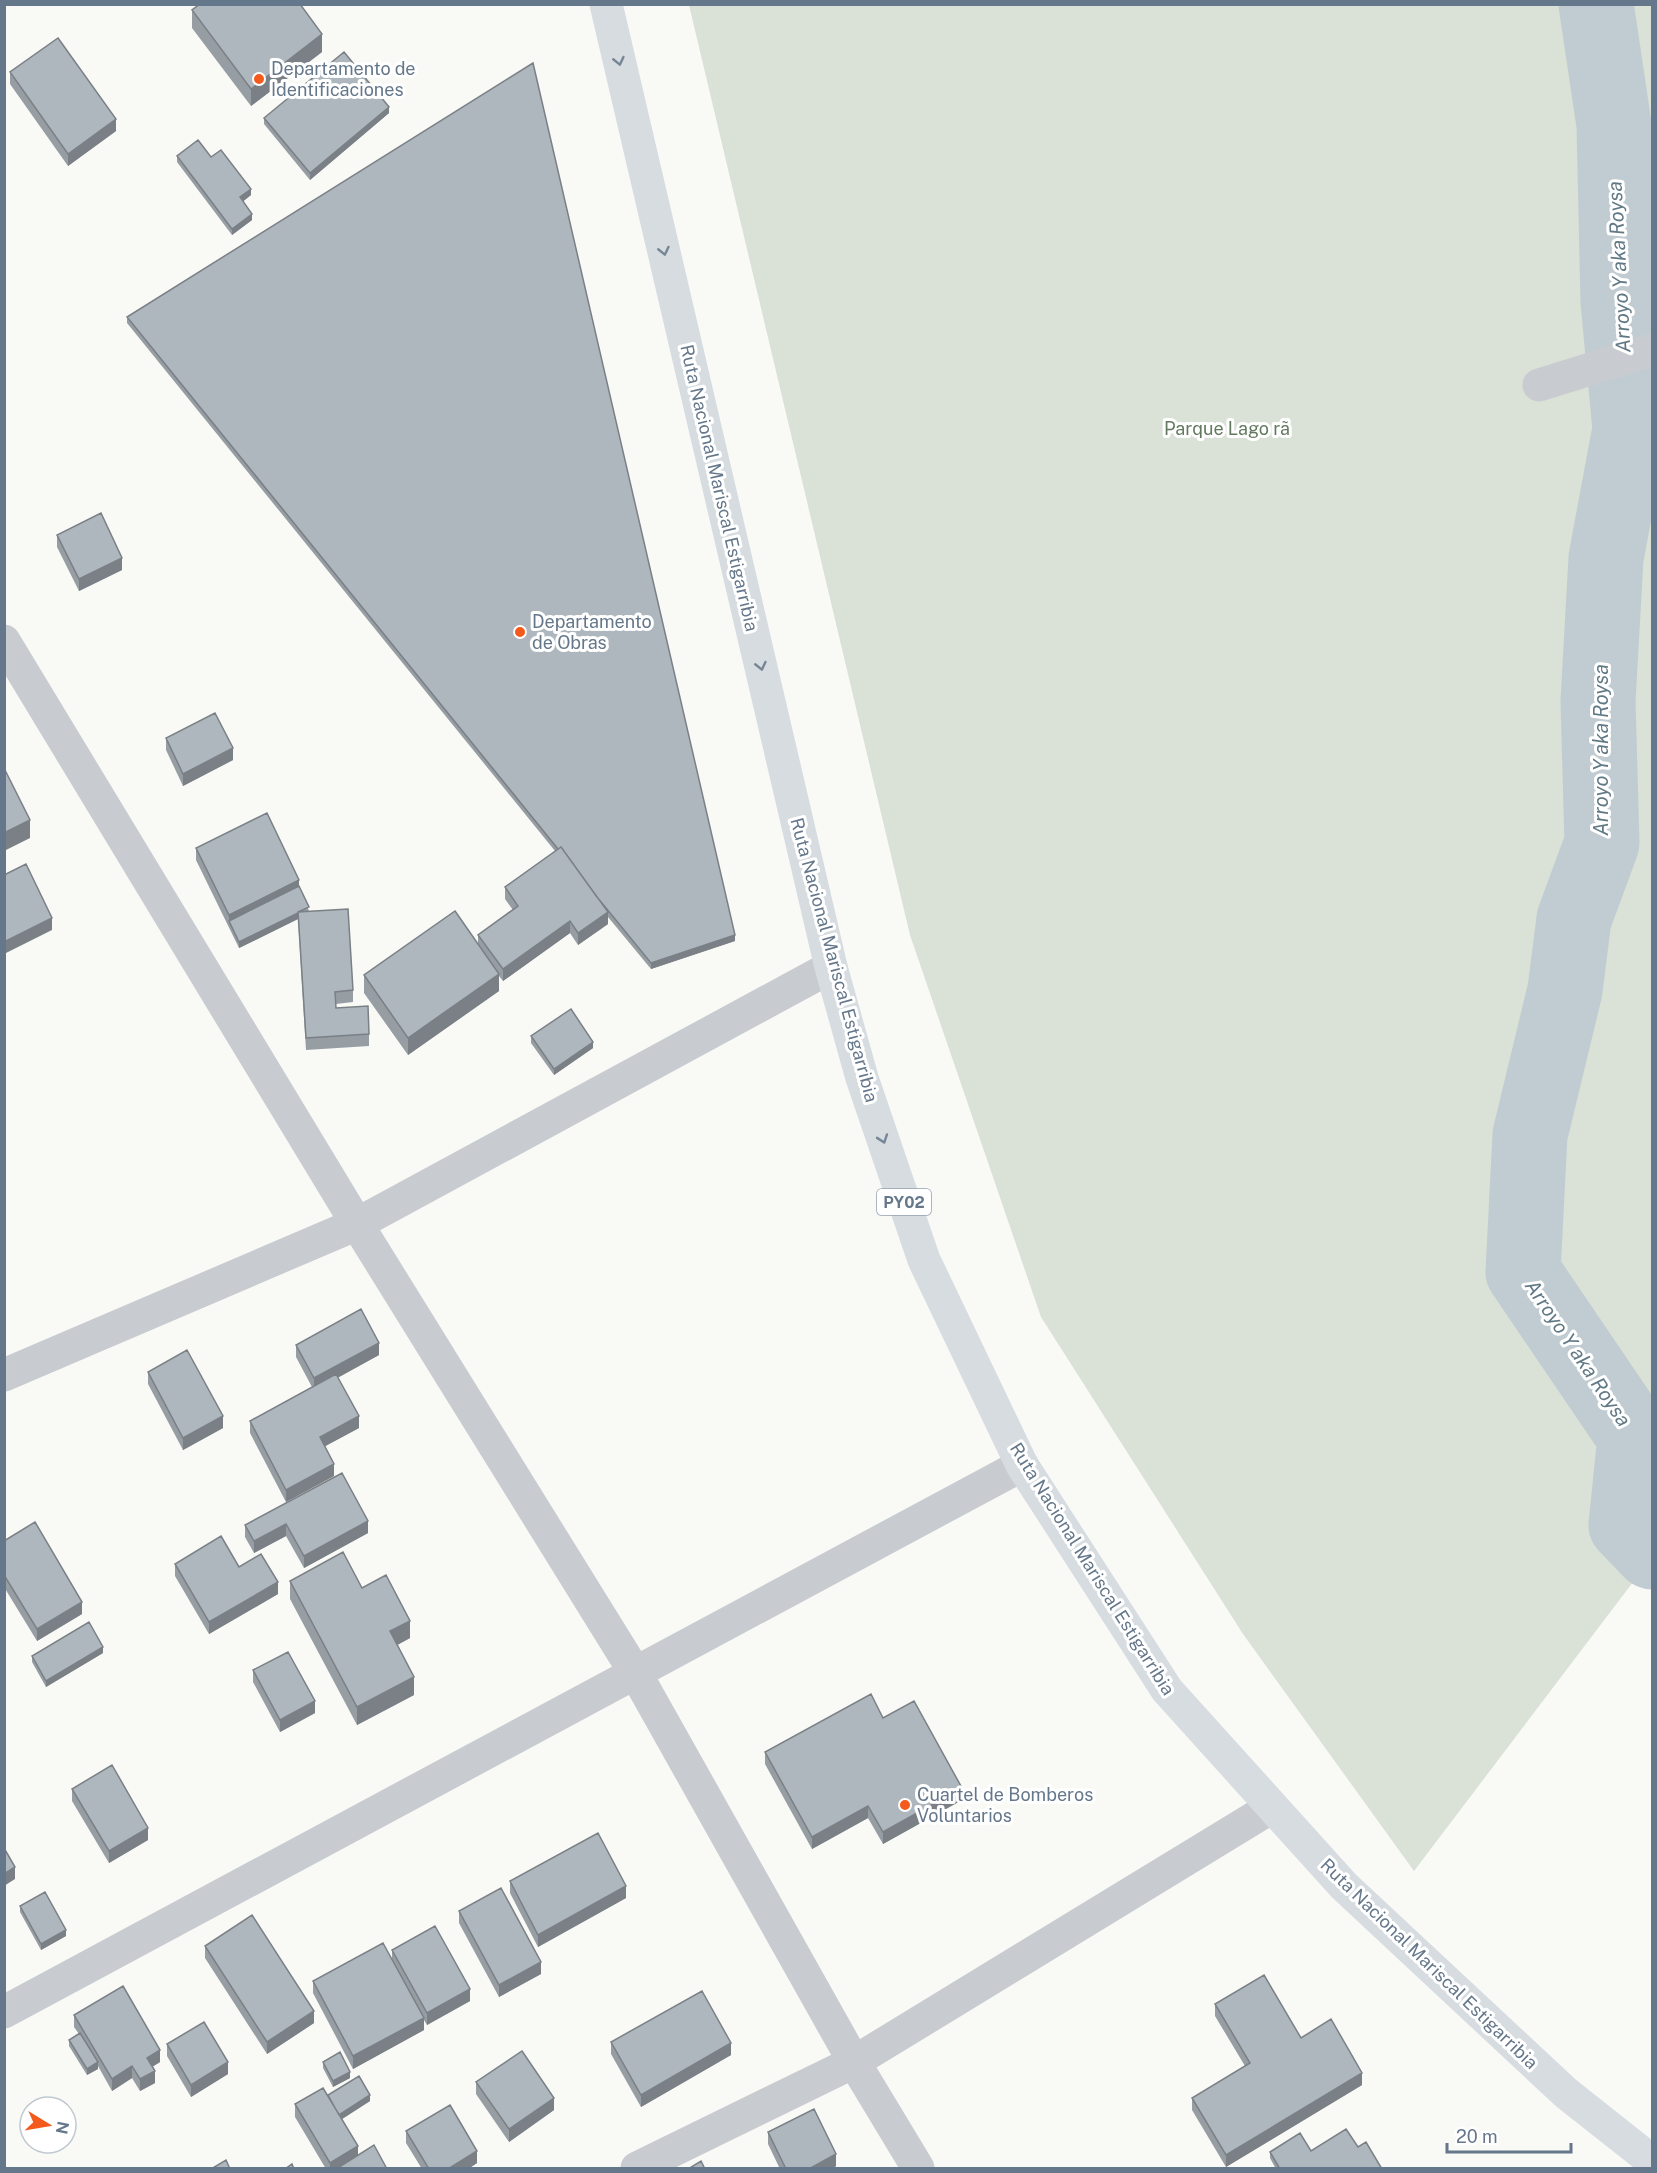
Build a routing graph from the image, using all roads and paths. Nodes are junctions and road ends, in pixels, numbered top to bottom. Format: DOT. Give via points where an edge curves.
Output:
graph roads {
  1 [pos="606,4"];
  2 [pos="1653,350"];
  3 [pos="1539,385"];
  4 [pos="4,641"];
  5 [pos="831,967"];
  6 [pos="357,1224"];
  7 [pos="4,1375"];
  8 [pos="1022,1465"];
  9 [pos="636,1674"];
  10 [pos="1272,1807"];
  11 [pos="4,2013"];
  12 [pos="854,2062"];
  13 [pos="1653,2161"];
  14 [pos="637,2169"];
  15 [pos="918,2169"];
  1 -- 5 [label="main road, Ruta Nacional Mariscal Estigarribia / PY02, one-way"];
  2 -- 3 [label="street"];
  4 -- 6 [label="street"];
  5 -- 6 [label="street"];
  5 -- 8 [label="main road, Ruta Nacional Mariscal Estigarribia / PY02, one-way" via="861,1078 924,1260"];
  6 -- 7 [label="street"];
  6 -- 9 [label="street"];
  8 -- 9 [label="street"];
  8 -- 10 [label="main road, Ruta Nacional Mariscal Estigarribia / PY02" via="1167,1690"];
  9 -- 11 [label="street"];
  9 -- 12 [label="street"];
  10 -- 12 [label="street"];
  10 -- 13 [label="main road, Ruta Nacional Mariscal Estigarribia / PY02" via="1344,1886 1566,2093"];
  12 -- 14 [label="street"];
  12 -- 15 [label="street"];
}
